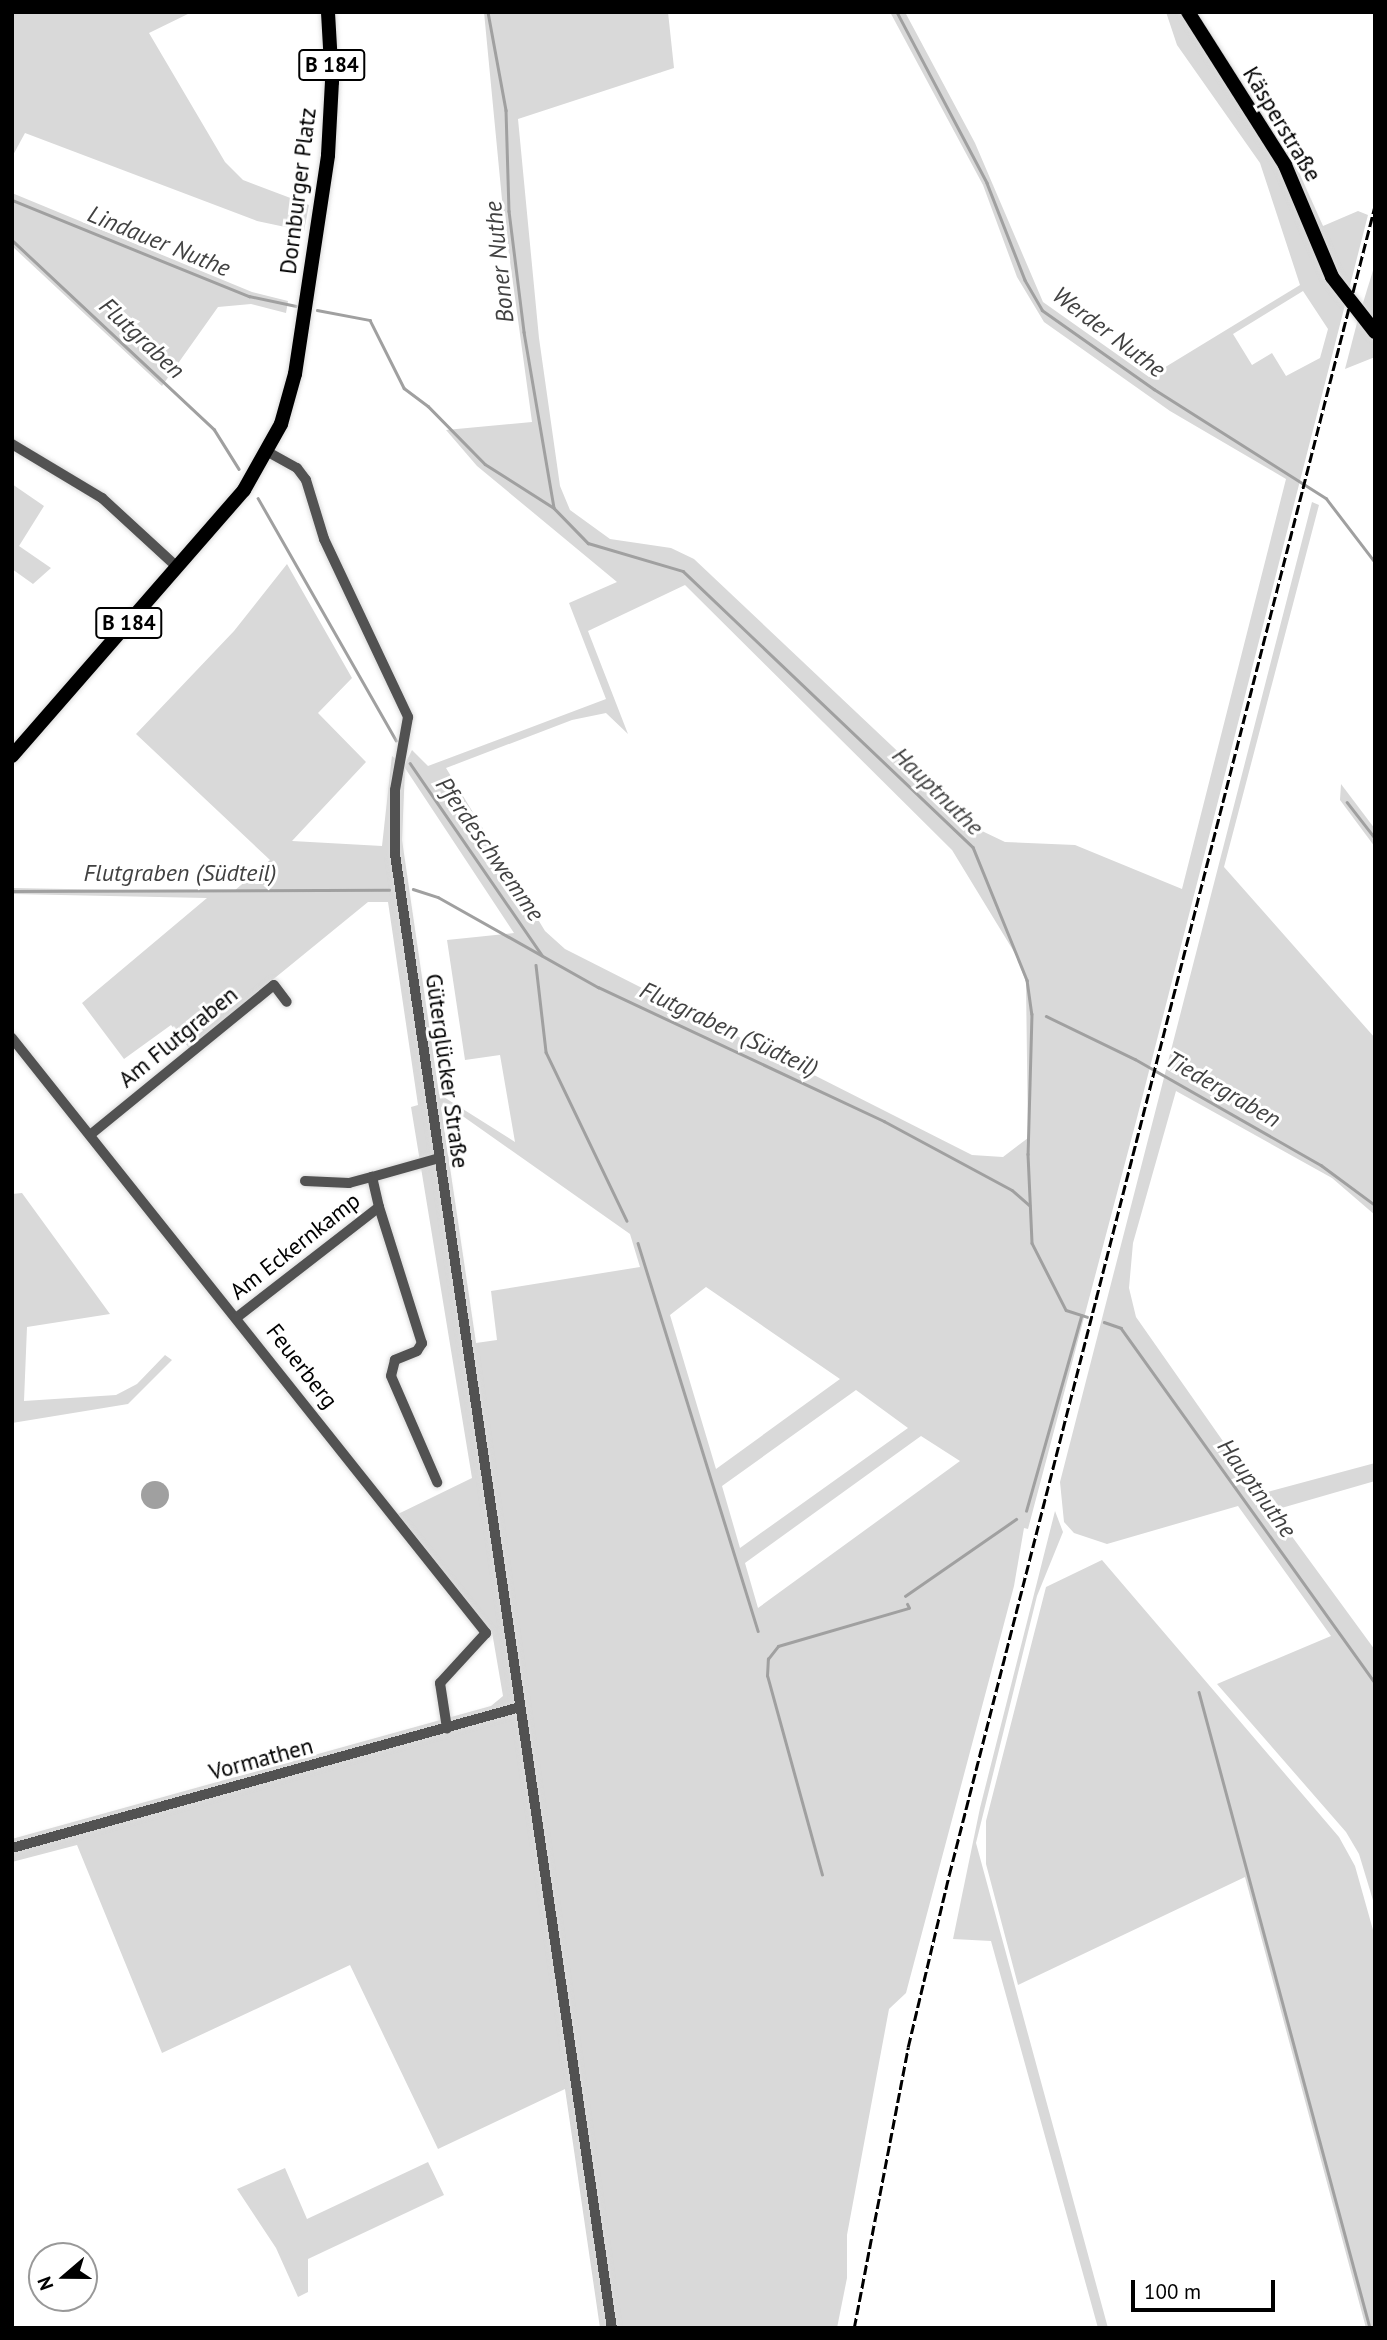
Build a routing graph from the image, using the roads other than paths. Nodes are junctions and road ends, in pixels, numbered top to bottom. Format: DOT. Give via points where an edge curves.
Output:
graph roads {
  1 [pos="328,12"];
  2 [pos="1188,12"];
  3 [pos="1375,332"];
  4 [pos="12,444"];
  5 [pos="268,452"];
  6 [pos="177,568"];
  7 [pos="12,756"];
  8 [pos="287,1002"];
  9 [pos="12,1038"];
  10 [pos="90,1135"];
  11 [pos="439,1158"];
  12 [pos="372,1177"];
  13 [pos="305,1181"];
  14 [pos="379,1207"];
  15 [pos="236,1318"];
  16 [pos="437,1482"];
  17 [pos="520,1707"];
  18 [pos="447,1728"];
  19 [pos="12,1849"];
  20 [pos="612,2328"];
  1 -- 5 [label="main road, Dornburger Platz / B 184" via="331,118 308,292 291,391"];
  2 -- 3 [label="main road, Käsperstraße" via="1285,165 1332,277"];
  4 -- 6 [label="street" via="102,498"];
  5 -- 6 [label="main road, B 184" via="244,490"];
  5 -- 11 [label="street, Güterglücker Straße" via="297,468 306,480 324,539 406,710 397,773 394,854"];
  6 -- 7 [label="main road, B 184"];
  8 -- 10 [label="street, Am Flutgraben" via="274,985"];
  9 -- 10 [label="street, Feuerberg"];
  10 -- 15 [label="street, Feuerberg"];
  11 -- 12 [label="street, Am Eckernkamp"];
  11 -- 17 [label="street, Güterglücker Straße"];
  12 -- 13 [label="street, Am Eckernkamp" via="349,1183"];
  12 -- 14 [label="street, Am Eckernkamp"];
  14 -- 15 [label="street, Am Eckernkamp"];
  14 -- 16 [label="street, Am Eckernkamp" via="422,1343 417,1351 395,1360 391,1376"];
  15 -- 18 [label="street, Feuerberg" via="486,1633 440,1683"];
  17 -- 18 [label="street, Vormathen"];
  17 -- 20 [label="street, Güterglücker Straße"];
  18 -- 19 [label="street, Vormathen"];
}
